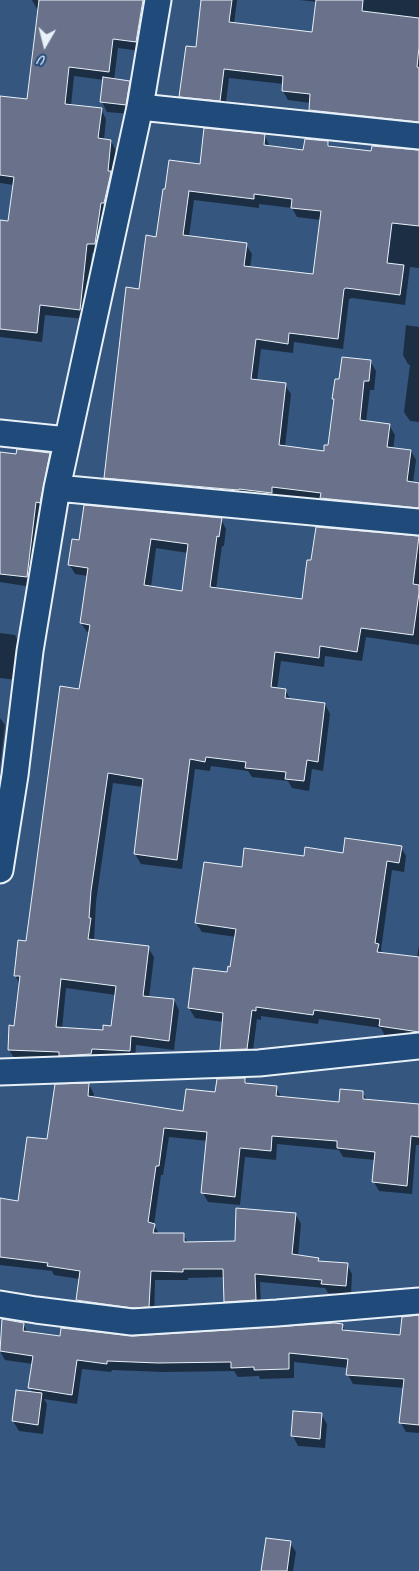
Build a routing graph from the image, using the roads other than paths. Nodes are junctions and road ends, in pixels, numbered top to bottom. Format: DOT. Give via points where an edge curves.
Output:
graph roads {
  1 [pos="158,0"];
  2 [pos="140,107"];
  3 [pos="419,136"];
  4 [pos="0,433"];
  5 [pos="67,440"];
  6 [pos="57,488"];
  7 [pos="419,522"];
  8 [pos="0,870"];
  9 [pos="419,1046"];
  10 [pos="0,1072"];
  11 [pos="419,1301"];
  12 [pos="0,1304"];
  1 -- 2 [label="street"];
  2 -- 3 [label="street"];
  2 -- 5 [label="street"];
  4 -- 5 [label="street"];
  5 -- 6 [label="street"];
  6 -- 7 [label="street"];
  6 -- 8 [label="street" via="30,651"];
  9 -- 10 [label="street" via="259,1063"];
  11 -- 12 [label="street" via="132,1322"];
}
